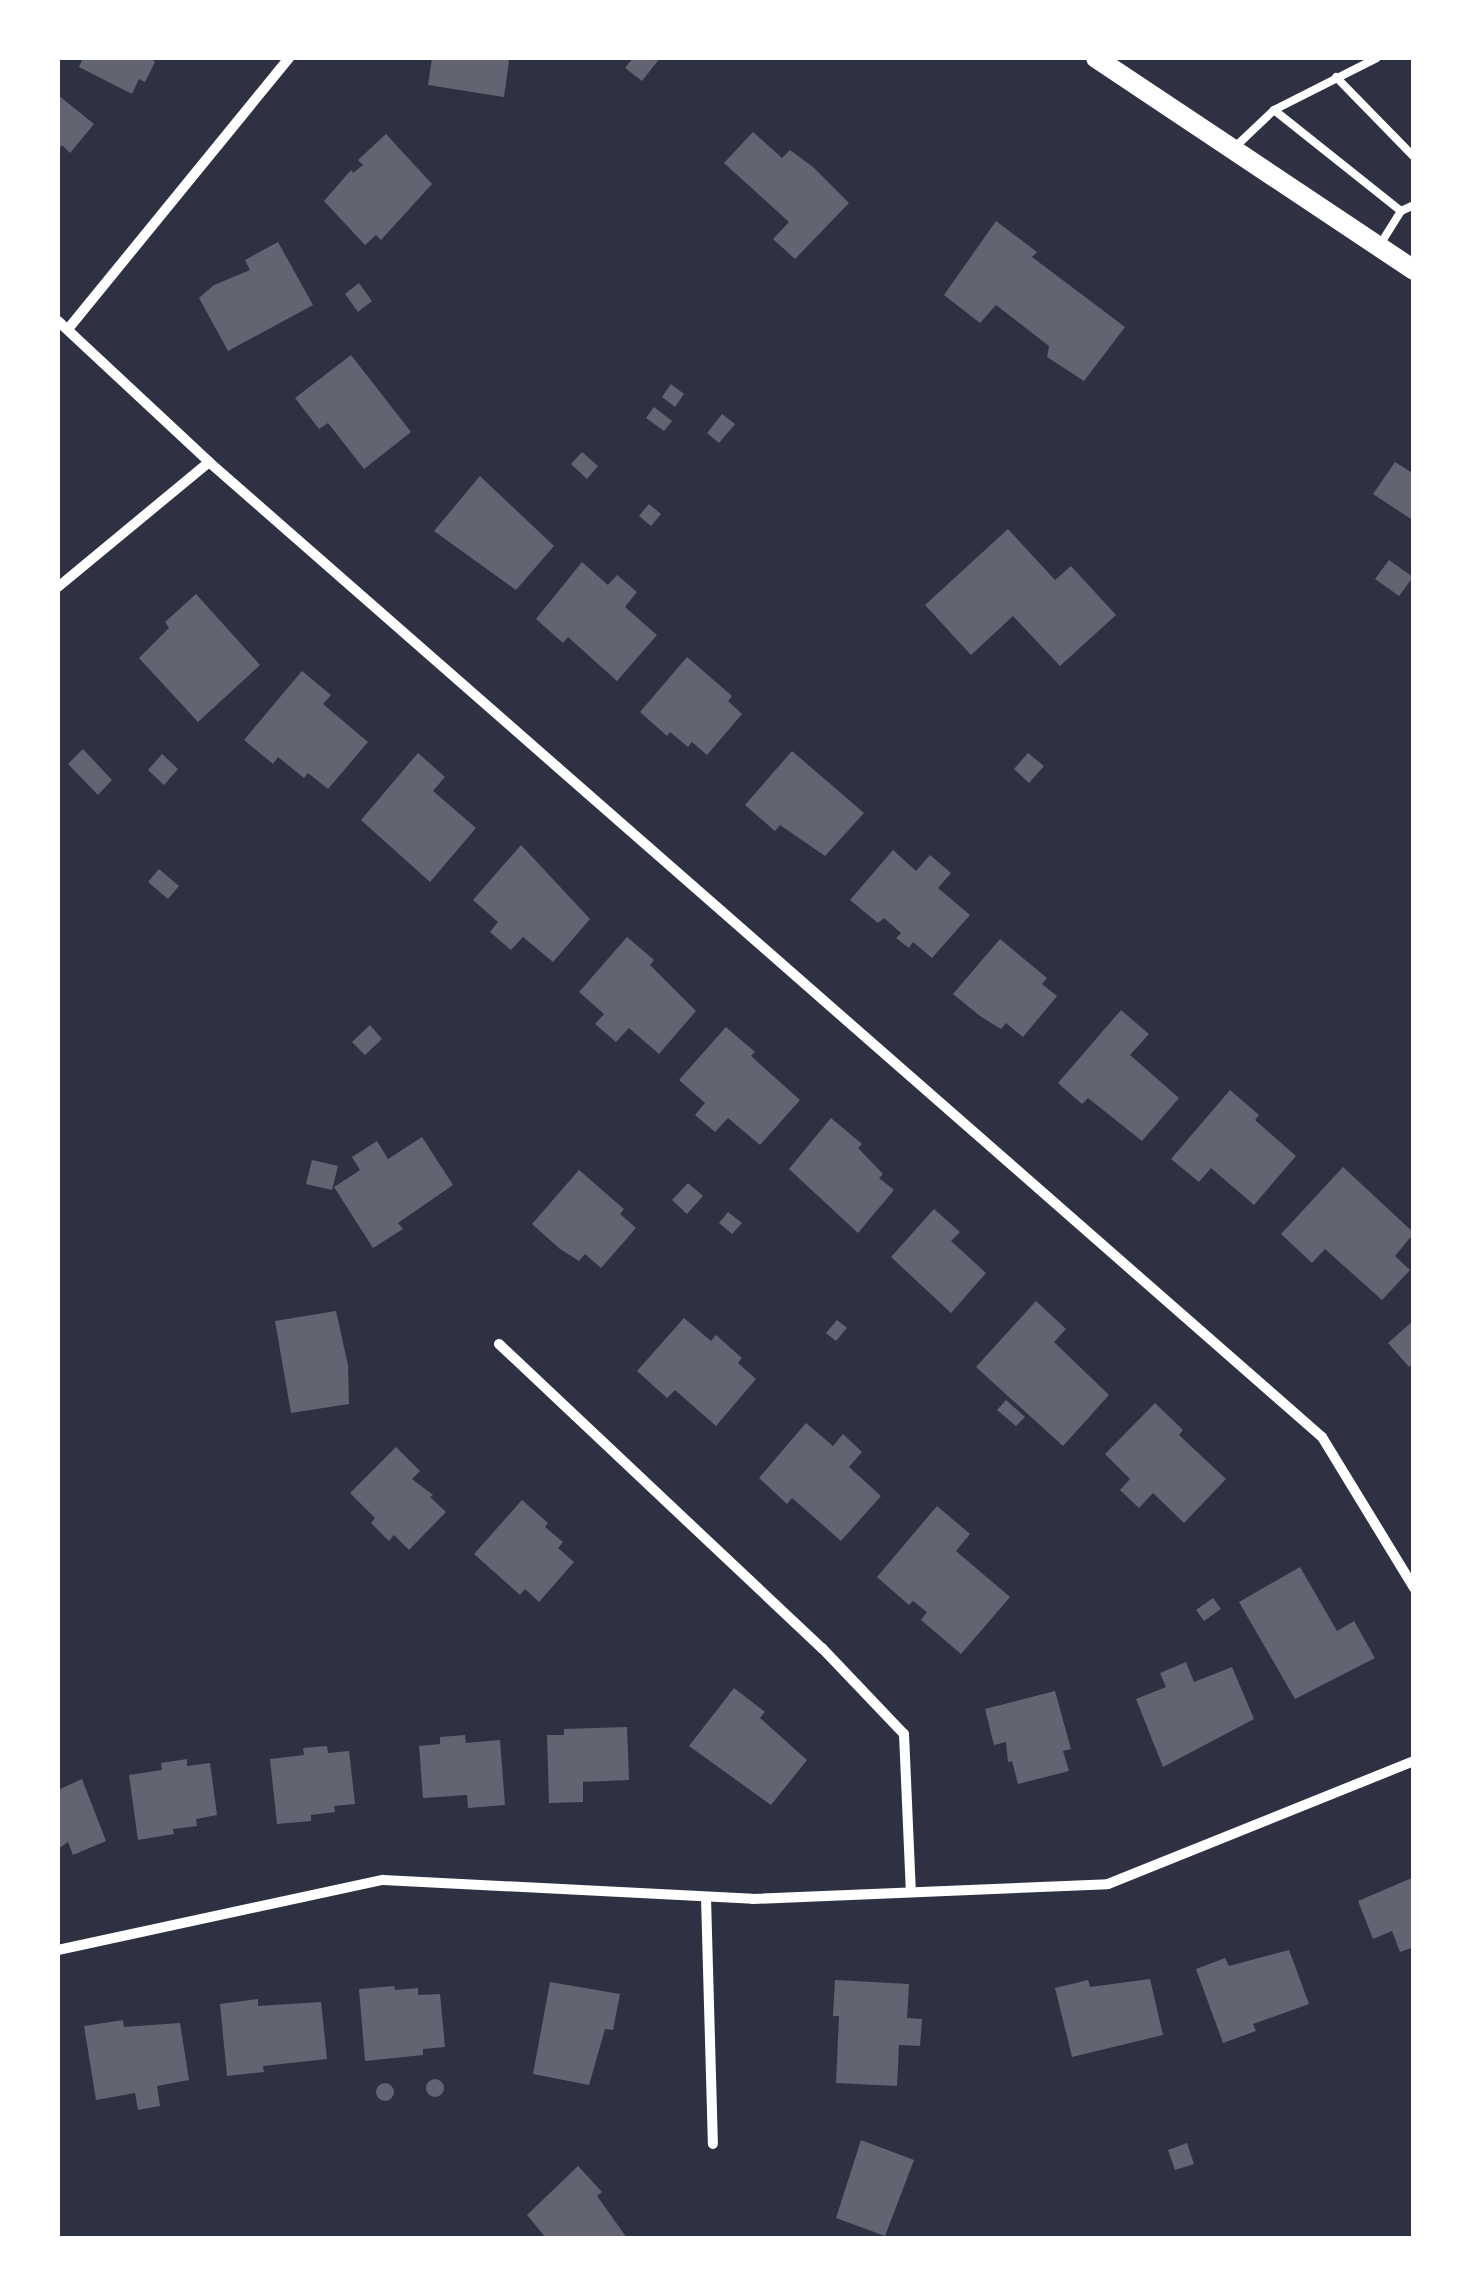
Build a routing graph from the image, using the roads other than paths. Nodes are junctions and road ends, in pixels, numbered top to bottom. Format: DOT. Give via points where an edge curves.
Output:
graph roads {
  1 [pos="289,58"];
  2 [pos="1096,58"];
  3 [pos="1377,58"];
  4 [pos="1336,78"];
  5 [pos="1274,110"];
  6 [pos="1232,150"];
  7 [pos="1414,157"];
  8 [pos="1414,205"];
  9 [pos="1401,211"];
  10 [pos="1378,246"];
  11 [pos="1414,270"];
  12 [pos="58,321"];
  13 [pos="68,329"];
  14 [pos="209,462"];
  15 [pos="58,587"];
  16 [pos="499,1344"];
  17 [pos="1414,1588"];
  18 [pos="1414,1761"];
  19 [pos="910,1892"];
  20 [pos="706,1897"];
  21 [pos="58,1950"];
  22 [pos="713,2144"];
  1 -- 13 [label="street"];
  2 -- 6 [label="main road"];
  3 -- 4 [label="lane"];
  4 -- 5 [label="lane"];
  4 -- 7 [label="lane"];
  5 -- 6 [label="lane"];
  5 -- 9 [label="lane"];
  6 -- 10 [label="main road"];
  8 -- 9 [label="lane"];
  9 -- 10 [label="lane"];
  10 -- 11 [label="main road"];
  12 -- 13 [label="street"];
  13 -- 14 [label="street"];
  14 -- 15 [label="street"];
  14 -- 17 [label="street" via="1322,1437"];
  16 -- 19 [label="street" via="822,1648 904,1734"];
  18 -- 19 [label="street" via="1108,1884"];
  19 -- 20 [label="street"];
  20 -- 21 [label="street" via="383,1880"];
  20 -- 22 [label="street"];
}
